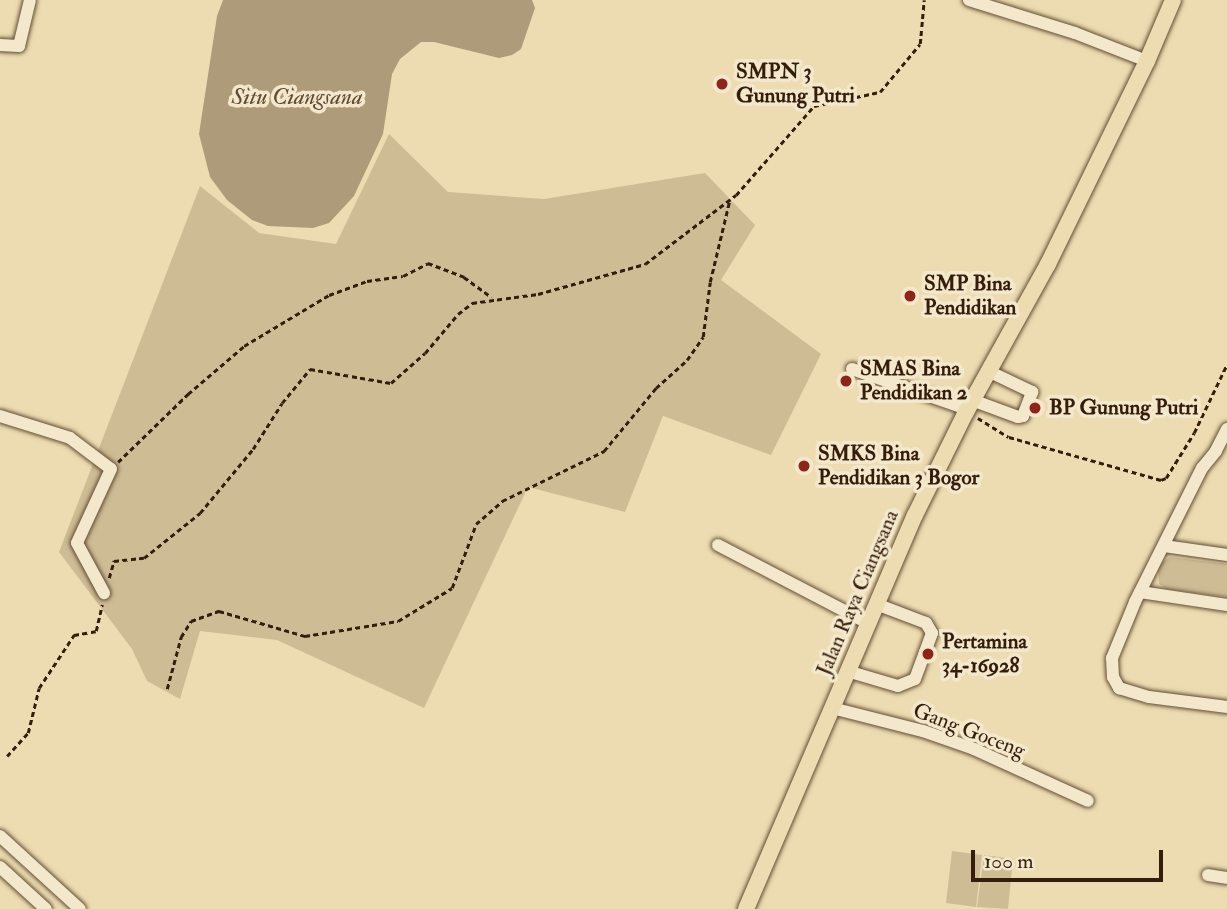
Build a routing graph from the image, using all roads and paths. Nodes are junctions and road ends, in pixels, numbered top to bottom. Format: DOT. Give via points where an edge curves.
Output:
graph roads {
  1 [pos="30,0"];
  2 [pos="924,0"];
  3 [pos="969,0"];
  4 [pos="1173,0"];
  5 [pos="0,46"];
  6 [pos="1147,61"];
  7 [pos="730,200"];
  8 [pos="493,298"];
  9 [pos="1227,364"];
  10 [pos="852,369"];
  11 [pos="988,372"];
  12 [pos="968,407"];
  13 [pos="0,416"];
  14 [pos="1227,429"];
  15 [pos="1222,453"];
  16 [pos="111,469"];
  17 [pos="718,545"];
  18 [pos="1164,546"];
  19 [pos="1227,555"];
  20 [pos="1140,592"];
  21 [pos="104,593"];
  22 [pos="876,604"];
  23 [pos="1227,605"];
  24 [pos="868,623"];
  25 [pos="847,671"];
  26 [pos="167,689"];
  27 [pos="1227,707"];
  28 [pos="832,708"];
  29 [pos="7,756"];
  30 [pos="1088,801"];
  31 [pos="0,836"];
  32 [pos="0,867"];
  33 [pos="1208,875"];
  34 [pos="1227,878"];
  35 [pos="46,909"];
  36 [pos="80,909"];
  37 [pos="746,909"];
  1 -- 5 [label="street" via="19,46"];
  2 -- 7 [label="path" via="920,44 880,92 814,106"];
  3 -- 6 [label="street"];
  4 -- 6 [label="main road, Jalan Raya Ciangsana"];
  6 -- 11 [label="main road, Jalan Raya Ciangsana" via="1048,264"];
  7 -- 8 [label="path" via="645,264 538,294"];
  7 -- 26 [label="path" via="702,337 687,360 656,388 604,451 502,500 476,524 452,588 398,621 305,636 219,611 191,621 181,636"];
  8 -- 16 [label="path" via="464,277 428,263 403,276 367,281 329,295 244,346"];
  8 -- 21 [label="path" via="472,303 458,314 391,383 310,369 200,513 144,558 114,561"];
  9 -- 12 [label="path" via="1194,433 1161,480 1009,437"];
  10 -- 12 [label="street"];
  11 -- 12 [label="main road, Jalan Raya Ciangsana"];
  11 -- 12 [label="street" via="1032,392 1023,416"];
  12 -- 22 [label="main road, Jalan Raya Ciangsana"];
  13 -- 16 [label="street" via="70,438"];
  14 -- 15 [label="street"];
  15 -- 18 [label="street" via="1202,468"];
  16 -- 21 [label="street" via="77,543"];
  17 -- 24 [label="street"];
  18 -- 19 [label="street"];
  18 -- 20 [label="street"];
  20 -- 23 [label="street"];
  20 -- 27 [label="street" via="1112,658 1119,688 1149,697"];
  21 -- 29 [label="path" via="96,631 74,635 39,688 28,733"];
  22 -- 24 [label="main road, Jalan Raya Ciangsana"];
  22 -- 25 [label="street" via="926,623 932,633 915,679 898,686"];
  24 -- 25 [label="main road, Jalan Raya Ciangsana"];
  25 -- 28 [label="main road, Jalan Raya Ciangsana"];
  28 -- 30 [label="street, Gang Goceng" via="974,749"];
  28 -- 37 [label="main road, Jalan Raya Ciangsana"];
  31 -- 36 [label="street"];
  32 -- 35 [label="street"];
  33 -- 34 [label="street"];
}
